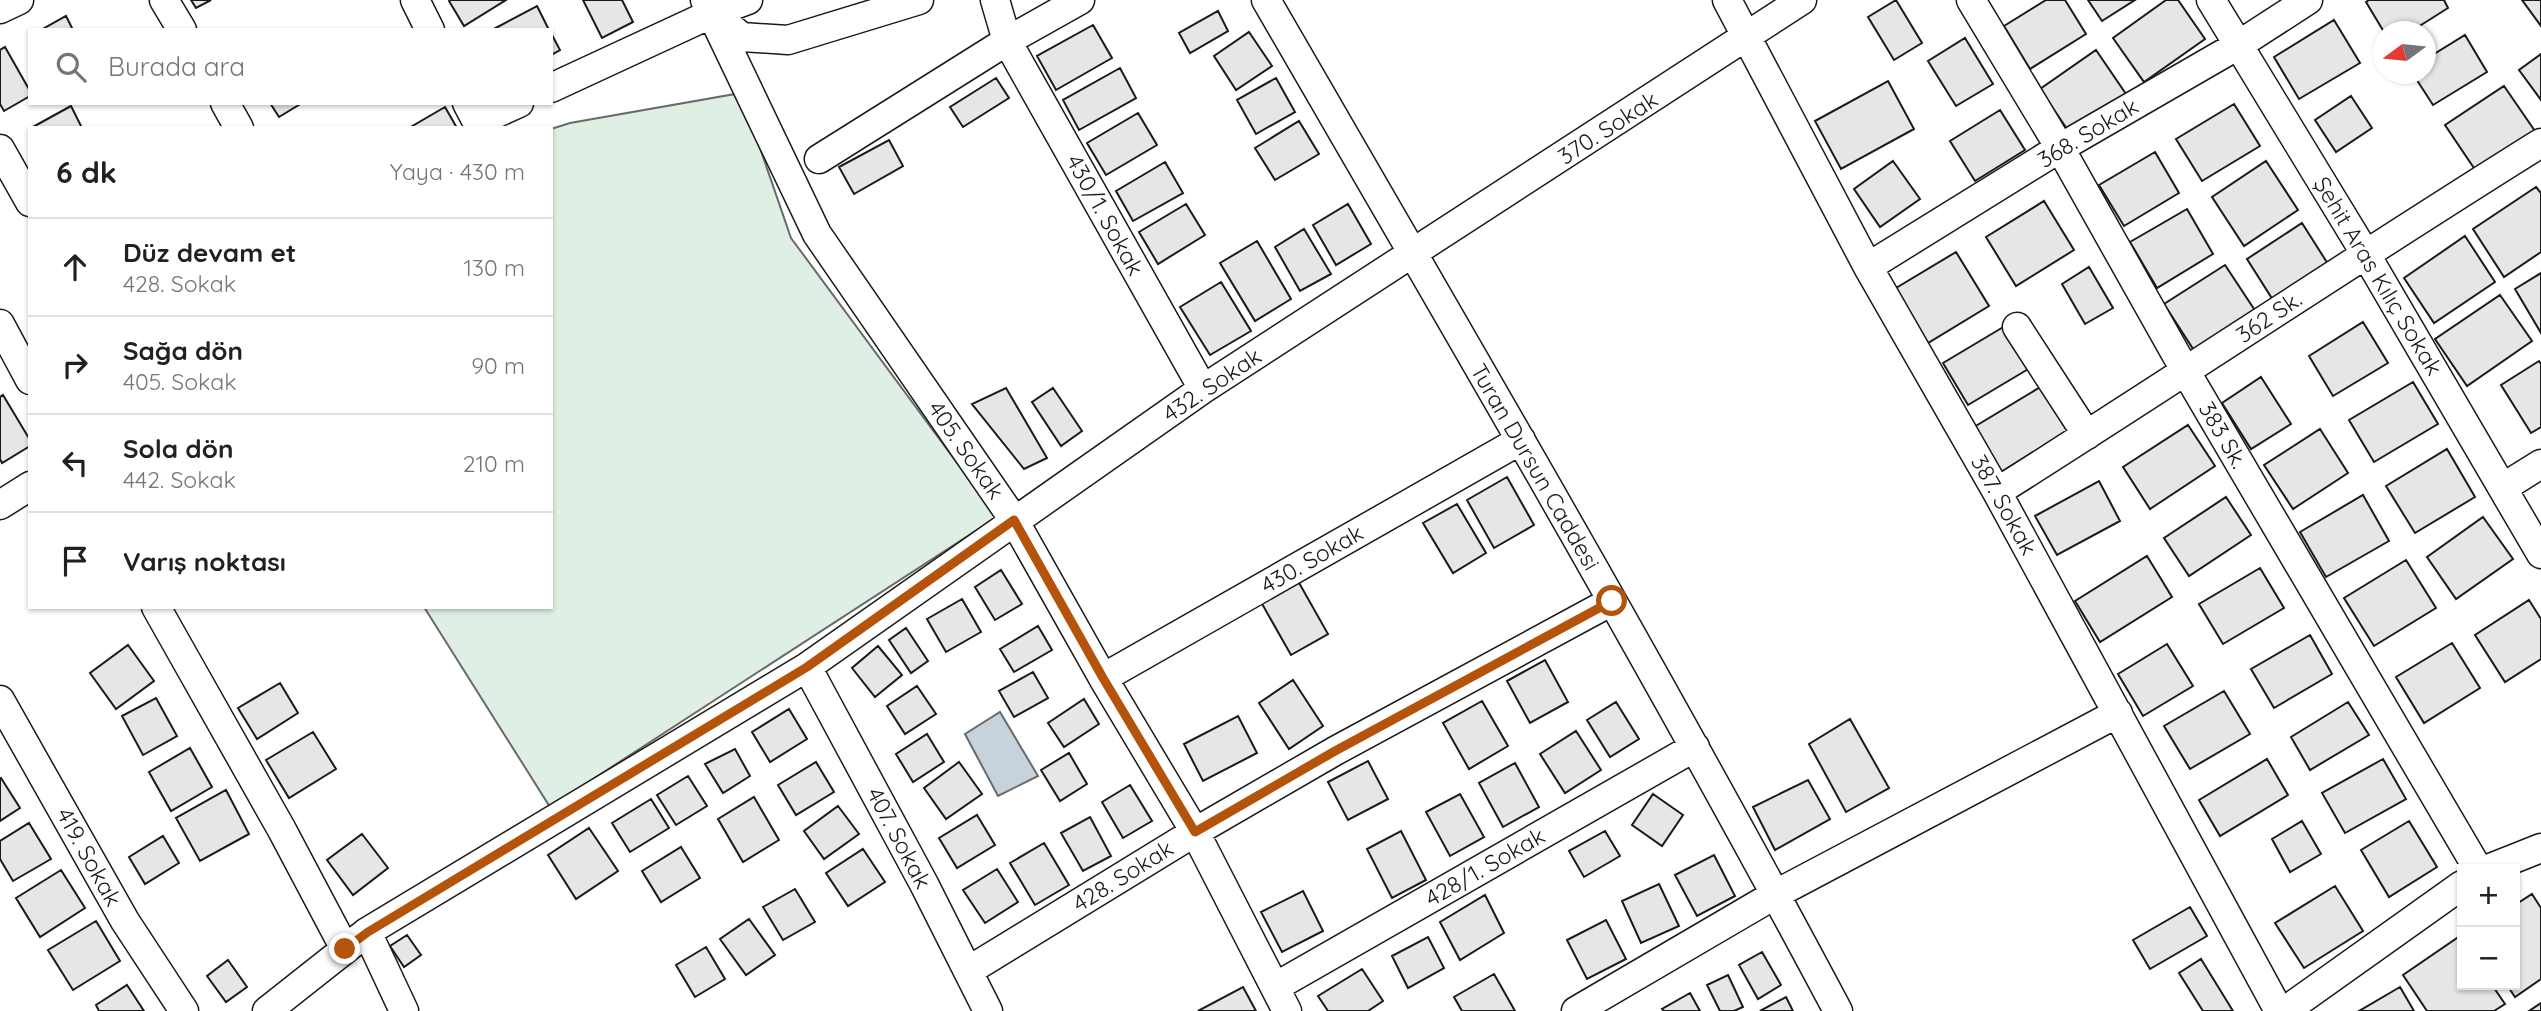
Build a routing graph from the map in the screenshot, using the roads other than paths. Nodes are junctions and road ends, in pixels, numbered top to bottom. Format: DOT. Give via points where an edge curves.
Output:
graph roads {
  1 [pos="19,0"];
  2 [pos="164,0"];
  3 [pos="415,0"];
  4 [pos="748,0"];
  5 [pos="919,0"];
  6 [pos="995,0"];
  7 [pos="1080,0"];
  8 [pos="1266,0"];
  9 [pos="1727,0"];
  10 [pos="1801,0"];
  11 [pos="1970,0"];
  12 [pos="2211,0"];
  13 [pos="2308,0"];
  14 [pos="709,6"];
  15 [pos="0,9"];
  16 [pos="181,28"];
  17 [pos="429,28"];
  18 [pos="1747,37"];
  19 [pos="1007,41"];
  20 [pos="2239,44"];
  21 [pos="553,87"];
  22 [pos="226,105"];
  23 [pos="510,105"];
  24 [pos="472,113"];
  25 [pos="238,126"];
  26 [pos="2541,143"];
  27 [pos="2060,148"];
  28 [pos="0,149"];
  29 [pos="819,159"];
  30 [pos="28,198"];
  31 [pos="2365,253"];
  32 [pos="1413,254"];
  33 [pos="1868,267"];
  34 [pos="0,324"];
  35 [pos="2017,327"];
  36 [pos="2186,372"];
  37 [pos="28,376"];
  38 [pos="1203,389"];
  39 [pos="2087,435"];
  40 [pos="1521,440"];
  41 [pos="2541,464"];
  42 [pos="28,486"];
  43 [pos="2504,487"];
  44 [pos="1997,492"];
  45 [pos="0,505"];
  46 [pos="1014,520"];
  47 [pos="2541,554"];
  48 [pos="1612,601"];
  49 [pos="157,609"];
  50 [pos="807,667"];
  51 [pos="1103,678"];
  52 [pos="0,700"];
  53 [pos="2118,713"];
  54 [pos="1695,747"];
  55 [pos="1195,832"];
  56 [pos="2541,848"];
  57 [pos="2475,864"];
  58 [pos="2501,864"];
  59 [pos="2457,888"];
  60 [pos="1776,894"];
  61 [pos="368,932"];
  62 [pos="345,949"];
  63 [pos="968,971"];
  64 [pos="1281,999"];
  65 [pos="184,1011"];
  66 [pos="267,1011"];
  67 [pos="404,1011"];
  68 [pos="988,1011"];
  69 [pos="1576,1011"];
  70 [pos="1838,1011"];
  71 [pos="2282,1011"];
  1 -- 15 [label="street"];
  2 -- 16 [label="street"];
  3 -- 17 [label="street"];
  4 -- 14 [label="street"];
  5 -- 14 [label="street" via="789,40 742,37"];
  6 -- 19 [label="street, 430/1. Sokak"];
  7 -- 19 [label="street"];
  8 -- 32 [label="street, Turan Dursun Caddesi"];
  9 -- 18 [label="street, 387. Sokak"];
  10 -- 18 [label="street, 370. Sokak"];
  11 -- 27 [label="street, 383 Sk."];
  12 -- 20 [label="street, Şehit Aras Kılıç Sokak"];
  13 -- 20 [label="street, 368. Sokak"];
  14 -- 21 [label="street"];
  14 -- 46 [label="street, 405. Sokak" via="817,234"];
  18 -- 32 [label="street, 370. Sokak"];
  18 -- 33 [label="street, 387. Sokak"];
  19 -- 29 [label="street"];
  19 -- 38 [label="street, 430/1. Sokak"];
  20 -- 27 [label="street, 368. Sokak"];
  20 -- 31 [label="street, Şehit Aras Kılıç Sokak"];
  22 -- 25 [label="street"];
  23 -- 24 [label="street"];
  26 -- 31 [label="street, 362 Sk."];
  27 -- 33 [label="street, 368. Sokak"];
  27 -- 36 [label="street, 383 Sk."];
  28 -- 30 [label="street"];
  31 -- 36 [label="street, 362 Sk."];
  31 -- 43 [label="street, Şehit Aras Kılıç Sokak"];
  32 -- 38 [label="street, 432. Sokak"];
  32 -- 40 [label="street, Turan Dursun Caddesi"];
  33 -- 44 [label="street, 387. Sokak"];
  34 -- 37 [label="street"];
  35 -- 39 [label="street"];
  36 -- 39 [label="street, 362 Sk."];
  36 -- 57 [label="street, 383 Sk."];
  38 -- 46 [label="street, 432. Sokak"];
  39 -- 44 [label="street, 362 Sk."];
  40 -- 48 [label="street, Turan Dursun Caddesi"];
  40 -- 51 [label="street, 430. Sokak"];
  41 -- 43 [label="street"];
  42 -- 45 [label="street"];
  43 -- 47 [label="street, Şehit Aras Kılıç Sokak"];
  44 -- 53 [label="street, 387. Sokak"];
  46 -- 50 [label="street, 432. Sokak"];
  46 -- 51 [label="street, 405. Sokak"];
  48 -- 54 [label="street, Turan Dursun Caddesi"];
  48 -- 55 [label="street, 428. Sokak"];
  49 -- 62 [label="street"];
  50 -- 61 [label="street, 432. Sokak"];
  50 -- 63 [label="street, 407. Sokak"];
  51 -- 55 [label="street, 405. Sokak"];
  52 -- 65 [label="street, 419. Sokak" via="125,921"];
  53 -- 60 [label="street"];
  53 -- 71 [label="street, 387. Sokak"];
  54 -- 60 [label="street, Turan Dursun Caddesi"];
  54 -- 64 [label="street, 428/1. Sokak"];
  55 -- 63 [label="street, 428. Sokak"];
  55 -- 64 [label="street, 405. Sokak"];
  56 -- 58 [label="street"];
  59 -- 71 [label="street"];
  60 -- 69 [label="street"];
  60 -- 70 [label="street, Turan Dursun Caddesi"];
  61 -- 62 [label="street, 432. Sokak"];
  61 -- 67 [label="street"];
  62 -- 66 [label="street, 432. Sokak"];
  63 -- 68 [label="street, 407. Sokak"];
}
